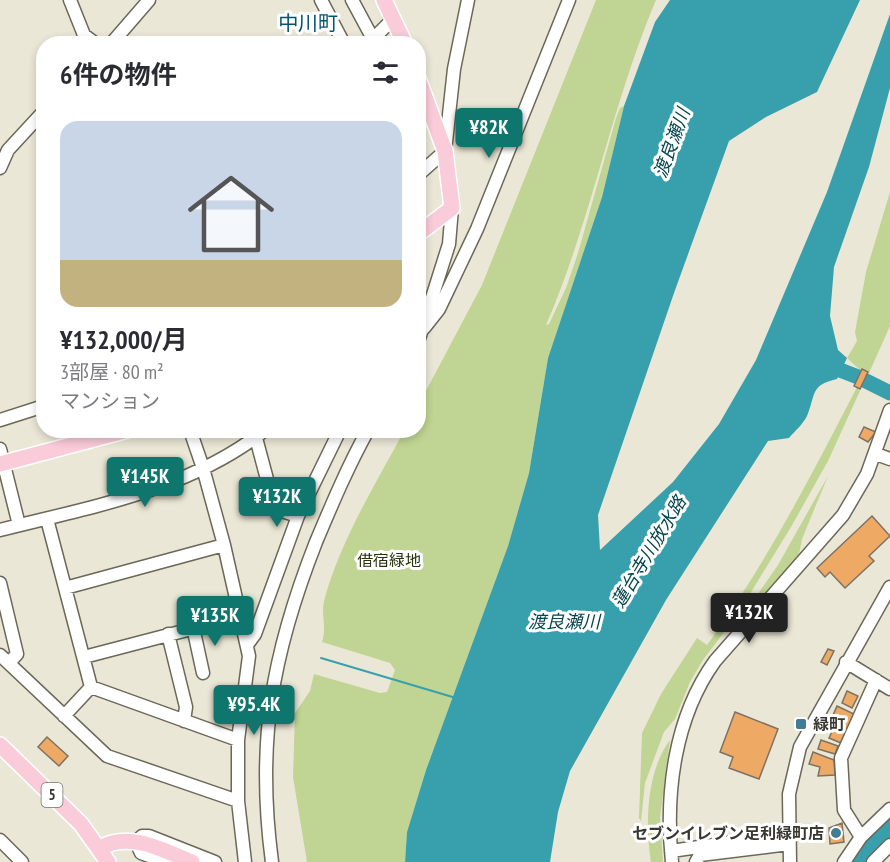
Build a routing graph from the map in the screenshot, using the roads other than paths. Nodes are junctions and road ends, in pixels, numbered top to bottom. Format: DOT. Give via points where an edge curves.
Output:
graph roads {
  1 [pos="70,0"];
  2 [pos="149,0"];
  3 [pos="321,0"];
  4 [pos="352,0"];
  5 [pos="384,0"];
  6 [pos="468,0"];
  7 [pos="569,0"];
  8 [pos="394,18"];
  9 [pos="86,36"];
  10 [pos="119,36"];
  11 [pos="340,36"];
  12 [pos="369,36"];
  13 [pos="376,36"];
  14 [pos="402,36"];
  15 [pos="426,100"];
  16 [pos="36,124"];
  17 [pos="445,151"];
  18 [pos="0,168"];
  19 [pos="426,168"];
  20 [pos="452,208"];
  21 [pos="426,228"];
  22 [pos="426,321"];
  23 [pos="426,325"];
  24 [pos="36,409"];
  25 [pos="890,410"];
  26 [pos="0,420"];
  27 [pos="93,438"];
  28 [pos="193,438"];
  29 [pos="254,438"];
  30 [pos="262,438"];
  31 [pos="336,438"];
  32 [pos="364,438"];
  33 [pos="876,454"];
  34 [pos="1,459"];
  35 [pos="890,459"];
  36 [pos="203,468"];
  37 [pos="298,516"];
  38 [pos="47,519"];
  39 [pos="19,525"];
  40 [pos="0,530"];
  41 [pos="224,545"];
  42 [pos="0,583"];
  43 [pos="890,587"];
  44 [pos="66,588"];
  45 [pos="241,616"];
  46 [pos="193,627"];
  47 [pos="168,634"];
  48 [pos="247,645"];
  49 [pos="84,657"];
  50 [pos="4,659"];
  51 [pos="846,662"];
  52 [pos="203,673"];
  53 [pos="876,680"];
  54 [pos="92,687"];
  55 [pos="890,689"];
  56 [pos="64,716"];
  57 [pos="184,721"];
  58 [pos="238,740"];
  59 [pos="0,746"];
  60 [pos="238,801"];
  61 [pos="890,809"];
  62 [pos="861,837"];
  63 [pos="789,839"];
  64 [pos="0,840"];
  65 [pos="136,842"];
  66 [pos="890,844"];
  67 [pos="100,848"];
  68 [pos="671,856"];
  69 [pos="875,861"];
  70 [pos="22,862"];
  71 [pos="108,862"];
  72 [pos="166,862"];
  73 [pos="192,862"];
  74 [pos="215,862"];
  75 [pos="245,862"];
  76 [pos="272,862"];
  77 [pos="696,862"];
  78 [pos="790,862"];
  79 [pos="844,862"];
  1 -- 9 [label="street"];
  2 -- 10 [label="street"];
  3 -- 11 [label="street"];
  4 -- 12 [label="street"];
  5 -- 8 [label="main road"];
  6 -- 17 [label="street" via="454,69"];
  7 -- 23 [label="street" via="477,229"];
  8 -- 13 [label="street"];
  8 -- 14 [label="main road"];
  15 -- 17 [label="main road"];
  16 -- 18 [label="street" via="8,150"];
  17 -- 19 [label="street"];
  17 -- 20 [label="main road"];
  20 -- 21 [label="main road"];
  20 -- 22 [label="street" via="449,244"];
  24 -- 26 [label="street"];
  25 -- 33 [label="street"];
  27 -- 34 [label="main road"];
  28 -- 36 [label="street"];
  29 -- 36 [label="street"];
  30 -- 37 [label="street" via="275,509"];
  31 -- 37 [label="street"];
  32 -- 76 [label="street" via="297,590 279,652 266,750 266,808"];
  33 -- 35 [label="street"];
  33 -- 68 [label="street" via="843,515 715,661 698,688 679,740 670,805"];
  34 -- 39 [label="street"];
  36 -- 38 [label="street" via="146,492"];
  36 -- 41 [label="street"];
  37 -- 48 [label="street" via="255,634"];
  38 -- 39 [label="street"];
  38 -- 44 [label="street"];
  39 -- 40 [label="street"];
  41 -- 44 [label="street"];
  41 -- 45 [label="street"];
  42 -- 50 [label="street" via="17,654"];
  43 -- 51 [label="street"];
  44 -- 49 [label="street"];
  45 -- 46 [label="street"];
  45 -- 48 [label="street"];
  46 -- 47 [label="street"];
  46 -- 52 [label="street"];
  47 -- 49 [label="street"];
  47 -- 57 [label="street" via="186,707"];
  48 -- 58 [label="street" via="249,660"];
  49 -- 54 [label="street"];
  50 -- 56 [label="street"];
  51 -- 53 [label="street"];
  51 -- 63 [label="street" via="800,747 789,794"];
  53 -- 55 [label="street"];
  53 -- 62 [label="street" via="841,758 844,810"];
  54 -- 56 [label="street"];
  54 -- 57 [label="street"];
  56 -- 60 [label="street" via="107,756"];
  57 -- 58 [label="street"];
  58 -- 60 [label="street"];
  59 -- 67 [label="main road, 5" via="66,808"];
  60 -- 75 [label="street"];
  61 -- 62 [label="street"];
  62 -- 79 [label="street"];
  63 -- 68 [label="street"];
  63 -- 77 [label="street" via="700,855"];
  63 -- 78 [label="street"];
  64 -- 70 [label="street"];
  65 -- 67 [label="main road" via="117,840"];
  65 -- 72 [label="street" via="141,853"];
  65 -- 73 [label="main road"];
  65 -- 74 [label="street" via="149,836"];
  66 -- 69 [label="street"];
  67 -- 71 [label="main road, 5"];
}
